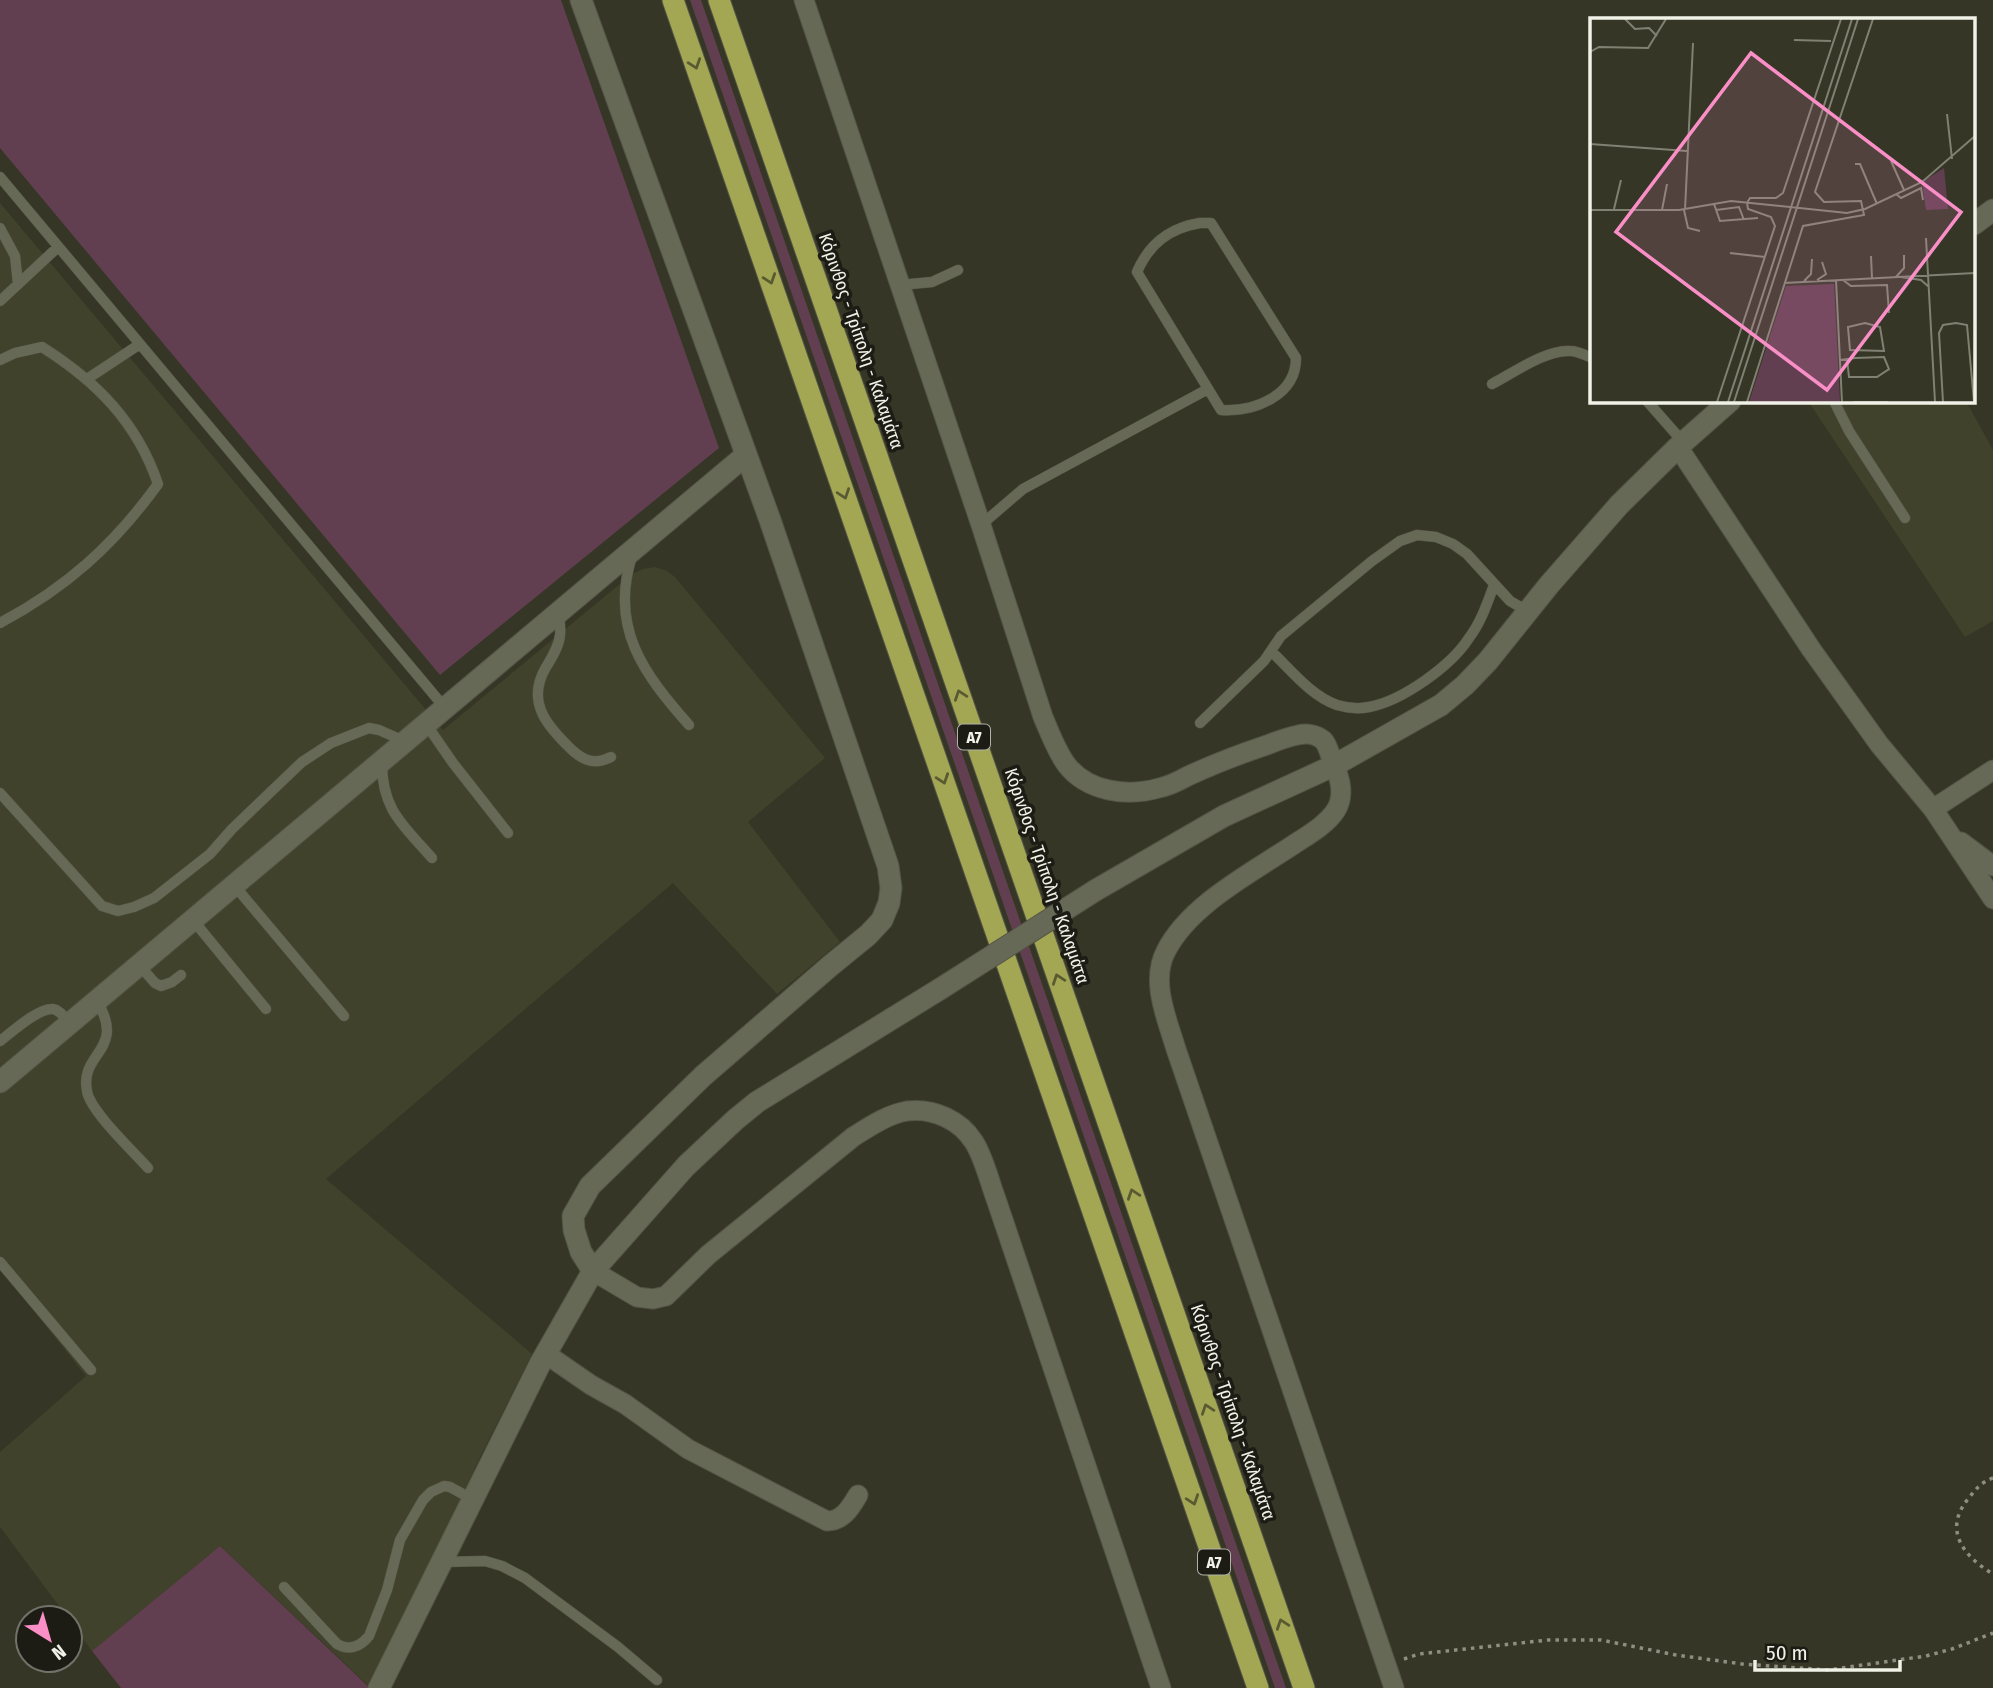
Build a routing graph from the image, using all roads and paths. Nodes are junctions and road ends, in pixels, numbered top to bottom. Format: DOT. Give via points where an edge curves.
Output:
graph roads {
  1 [pos="580,0"];
  2 [pos="673,0"];
  3 [pos="719,0"];
  4 [pos="804,0"];
  5 [pos="0,177"];
  6 [pos="1993,210"];
  7 [pos="1976,223"];
  8 [pos="0,228"];
  9 [pos="58,247"];
  10 [pos="958,270"];
  11 [pos="19,284"];
  12 [pos="900,285"];
  13 [pos="0,301"];
  14 [pos="140,344"];
  15 [pos="1590,357"];
  16 [pos="0,360"];
  17 [pos="87,379"];
  18 [pos="1492,384"];
  19 [pos="1208,389"];
  20 [pos="1648,402"];
  21 [pos="1729,402"];
  22 [pos="1834,402"];
  23 [pos="1681,444"];
  24 [pos="746,455"];
  25 [pos="1905,518"];
  26 [pos="981,525"];
  27 [pos="634,549"];
  28 [pos="1494,585"];
  29 [pos="1528,611"];
  30 [pos="559,612"];
  31 [pos="0,623"];
  32 [pos="1271,651"];
  33 [pos="445,708"];
  34 [pos="1200,723"];
  35 [pos="426,724"];
  36 [pos="689,725"];
  37 [pos="404,742"];
  38 [pos="611,757"];
  39 [pos="382,761"];
  40 [pos="1335,765"];
  41 [pos="1993,770"];
  42 [pos="0,793"];
  43 [pos="1933,809"];
  44 [pos="508,833"];
  45 [pos="1949,833"];
  46 [pos="432,858"];
  47 [pos="1993,866"];
  48 [pos="234,885"];
  49 [pos="1993,899"];
  50 [pos="193,920"];
  51 [pos="139,965"];
  52 [pos="181,975"];
  53 [pos="96,1000"];
  54 [pos="266,1009"];
  55 [pos="344,1016"];
  56 [pos="70,1023"];
  57 [pos="0,1041"];
  58 [pos="0,1082"];
  59 [pos="148,1168"];
  60 [pos="0,1262"];
  61 [pos="593,1271"];
  62 [pos="546,1354"];
  63 [pos="91,1370"];
  64 [pos="1993,1478"];
  65 [pos="859,1495"];
  66 [pos="472,1499"];
  67 [pos="441,1562"];
  68 [pos="1993,1574"];
  69 [pos="284,1587"];
  70 [pos="1993,1633"];
  71 [pos="1386,1666"];
  72 [pos="657,1680"];
  73 [pos="379,1688"];
  74 [pos="1161,1688"];
  75 [pos="1258,1688"];
  76 [pos="1304,1688"];
  77 [pos="1394,1688"];
  1 -- 24 [label="street"];
  2 -- 75 [label="highway, Α7, one-way"];
  76 -- 3 [label="highway, Κόρινθος - Τρίπολη - Καλαμάτα / Α7, one-way"];
  4 -- 12 [label="street"];
  5 -- 9 [label="lane"];
  6 -- 7 [label="street"];
  8 -- 11 [label="lane" via="15,256"];
  9 -- 11 [label="lane"];
  9 -- 14 [label="lane"];
  10 -- 12 [label="lane" via="932,282"];
  11 -- 13 [label="lane"];
  12 -- 26 [label="street"];
  14 -- 17 [label="lane"];
  14 -- 33 [label="lane"];
  15 -- 18 [label="lane" via="1567,350 1552,353"];
  16 -- 17 [label="lane" via="42,347"];
  17 -- 31 [label="lane" via="119,411 141,443 158,484 92,561"];
  19 -- 19 [label="lane" via="1137,272 1158,241 1178,228 1200,223 1211,223 1296,358 1296,372 1289,383 1258,405 1221,410"];
  19 -- 26 [label="lane" via="1023,489"];
  20 -- 23 [label="lane"];
  21 -- 23 [label="street"];
  22 -- 25 [label="lane"];
  23 -- 29 [label="street" via="1595,531"];
  23 -- 43 [label="street" via="1772,592 1879,744"];
  24 -- 27 [label="street"];
  24 -- 61 [label="street" via="888,866 889,903 869,935 703,1076 590,1186 573,1216 581,1252"];
  26 -- 40 [label="street" via="1043,717 1066,765 1085,781 1120,792 1156,789 1227,758 1305,734 1324,741"];
  27 -- 30 [label="street"];
  27 -- 36 [label="lane" via="626,573 628,630 638,657 661,693"];
  28 -- 29 [label="lane"];
  28 -- 32 [label="lane" via="1453,544 1417,535 1399,541 1372,561 1281,636"];
  28 -- 32 [label="lane" via="1468,640 1435,675 1368,708 1335,704 1311,689"];
  29 -- 40 [label="street" via="1488,661 1441,705"];
  30 -- 33 [label="street"];
  30 -- 38 [label="lane" via="561,634 536,689 537,700 553,730 580,758 594,762"];
  32 -- 34 [label="lane"];
  33 -- 35 [label="street"];
  35 -- 37 [label="street"];
  35 -- 44 [label="lane"];
  37 -- 39 [label="street"];
  37 -- 42 [label="lane" via="369,728 331,743 302,762 195,867 154,898 118,911 102,905"];
  39 -- 46 [label="lane" via="387,801"];
  39 -- 48 [label="street"];
  40 -- 61 [label="street, bridge" via="1224,816 1096,890 757,1102 686,1166"];
  40 -- 71 [label="street" via="1342,790 1335,812 1199,911 1166,950 1160,983 1176,1049"];
  41 -- 43 [label="street"];
  43 -- 45 [label="street"];
  45 -- 47 [label="street"];
  45 -- 49 [label="street"];
  48 -- 50 [label="street"];
  48 -- 55 [label="lane"];
  50 -- 51 [label="street"];
  50 -- 54 [label="lane"];
  51 -- 52 [label="lane" via="161,986"];
  51 -- 53 [label="street"];
  53 -- 56 [label="street"];
  53 -- 59 [label="lane" via="107,1020 107,1033 87,1075 87,1092"];
  56 -- 57 [label="lane" via="57,1010 49,1009"];
  56 -- 58 [label="street"];
  60 -- 63 [label="lane"];
  61 -- 62 [label="street"];
  61 -- 74 [label="street" via="637,1297 666,1296 708,1255 875,1124 906,1111 925,1111 962,1126 975,1144 996,1199"];
  62 -- 65 [label="street" via="688,1449 827,1521 847,1513"];
  62 -- 66 [label="street"];
  64 -- 68 [label="path" via="1981,1482 1958,1515 1956,1534 1976,1563"];
  66 -- 67 [label="street"];
  66 -- 69 [label="lane" via="444,1486 423,1500 400,1540 369,1636 352,1648 337,1644"];
  67 -- 72 [label="lane" via="485,1561 525,1578"];
  67 -- 73 [label="street"];
  70 -- 71 [label="path" via="1926,1656 1828,1670 1728,1662 1601,1640 1548,1640 1419,1654"];
  71 -- 77 [label="street"];
}
